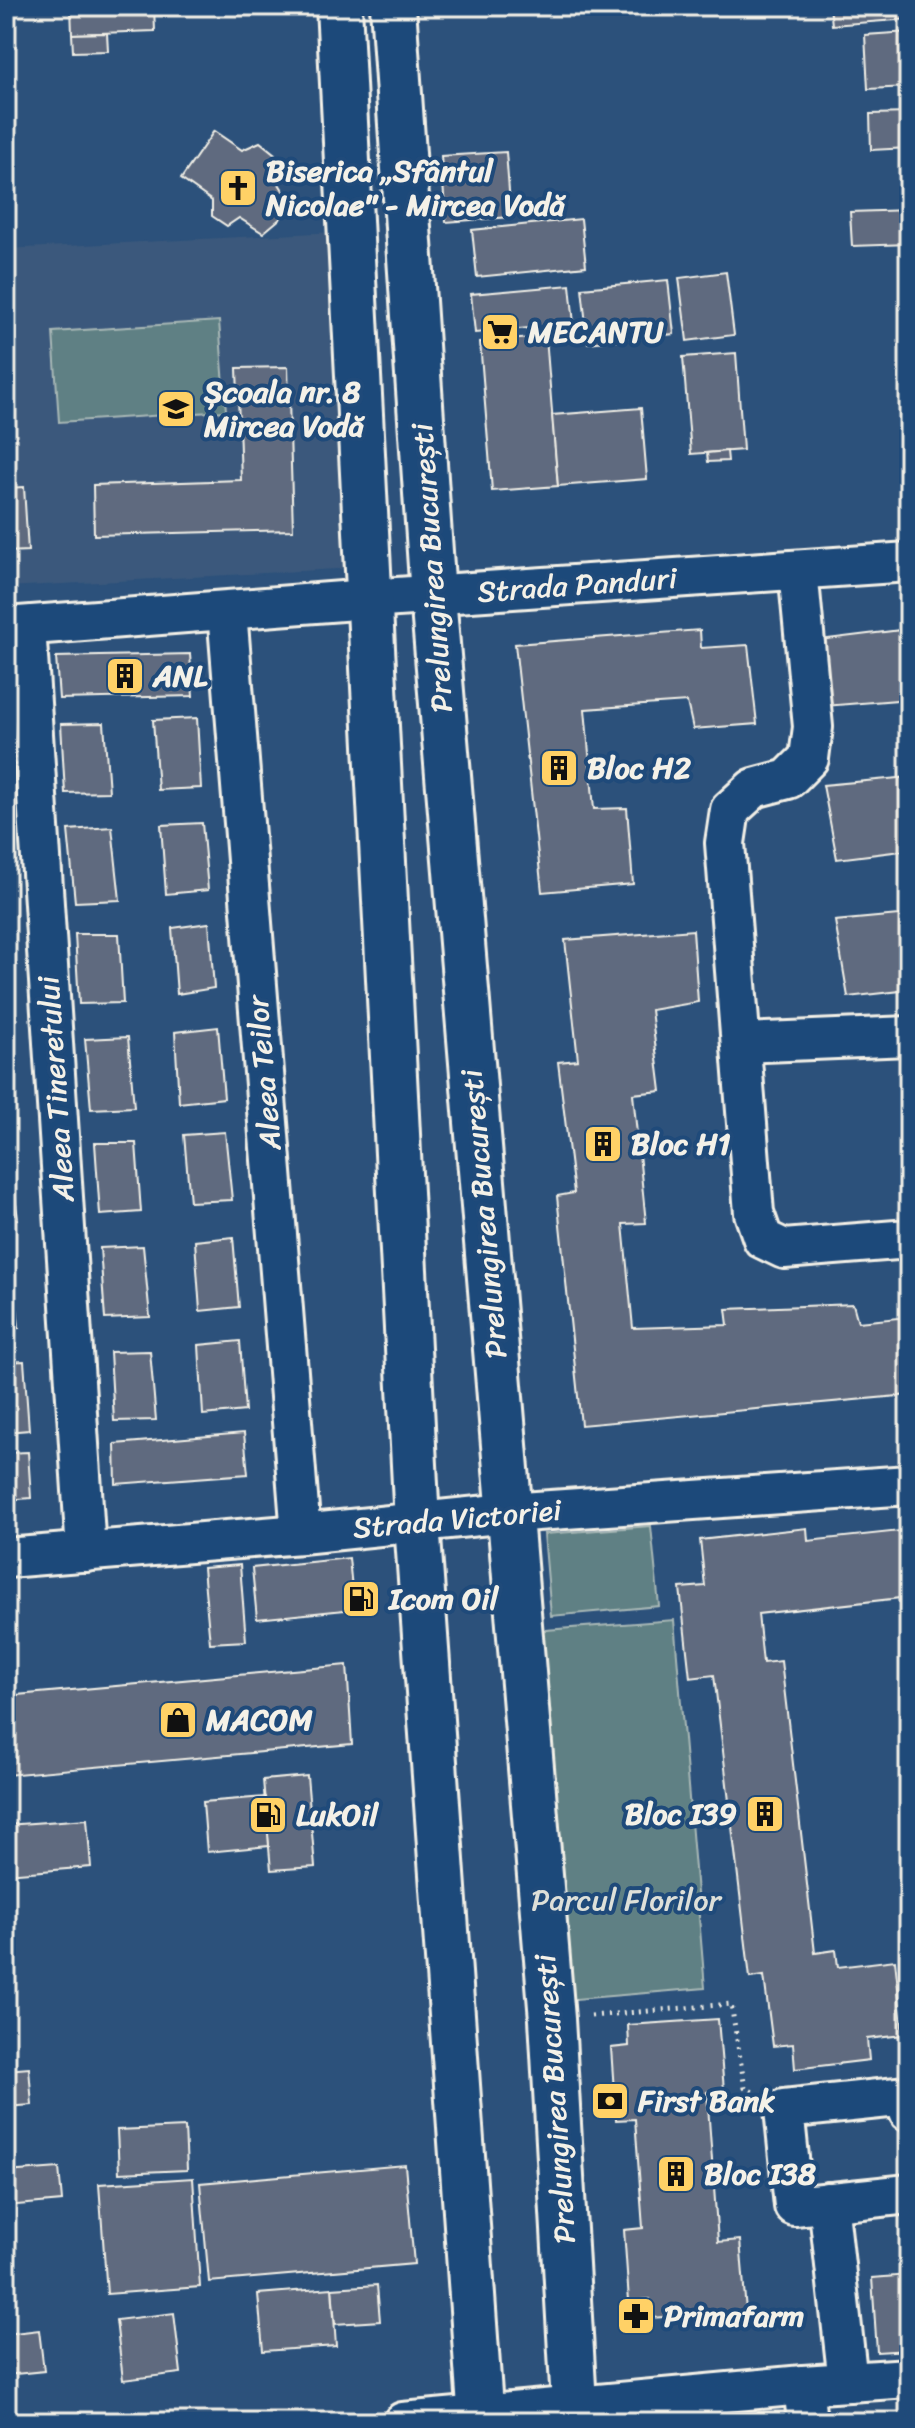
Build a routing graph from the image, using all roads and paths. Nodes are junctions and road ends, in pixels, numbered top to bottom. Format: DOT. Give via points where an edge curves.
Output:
graph roads {
  1 [pos="339,6"];
  2 [pos="393,6"];
  3 [pos="909,562"];
  4 [pos="798,570"];
  5 [pos="433,596"];
  6 [pos="368,599"];
  7 [pos="227,611"];
  8 [pos="16,627"];
  9 [pos="909,1036"];
  10 [pos="741,1043"];
  11 [pos="909,1239"];
  12 [pos="909,1485"];
  13 [pos="508,1513"];
  14 [pos="417,1523"];
  15 [pos="301,1534"];
  16 [pos="86,1552"];
  17 [pos="6,1558"];
  18 [pos="552,2019"];
  19 [pos="784,2109"];
  20 [pos="909,2112"];
  21 [pos="909,2194"];
  22 [pos="828,2202"];
  23 [pos="909,2378"];
  24 [pos="848,2382"];
  25 [pos="803,2385"];
  26 [pos="574,2414"];
  27 [pos="481,2419"];
  28 [pos="403,2422"];
  29 [pos="807,2422"];
  1 -- 6 [label="main road, Prelungirea București"];
  2 -- 5 [label="main road, Prelungirea București"];
  3 -- 4 [label="street, Strada Panduri"];
  4 -- 5 [label="street, Strada Panduri"];
  4 -- 10 [label="street" via="813,727 809,758 788,779 754,788 730,810 725,843"];
  5 -- 6 [label="street, Strada Panduri"];
  5 -- 13 [label="main road, Prelungirea București"];
  6 -- 7 [label="street, Strada Panduri"];
  6 -- 14 [label="main road, Prelungirea București"];
  7 -- 8 [label="street, Strada Panduri"];
  7 -- 15 [label="street, Aleea Teilor"];
  8 -- 16 [label="street, Aleea Tineretului"];
  9 -- 10 [label="street"];
  10 -- 11 [label="street" via="754,1213 763,1239 784,1249"];
  12 -- 13 [label="street, Strada Victoriei"];
  13 -- 14 [label="street, Strada Victoriei"];
  13 -- 18 [label="main road, Prelungirea București"];
  14 -- 15 [label="street, Strada Victoriei"];
  14 -- 27 [label="main road, Prelungirea București"];
  15 -- 16 [label="street, Strada Victoriei"];
  16 -- 17 [label="street, Strada Victoriei"];
  18 -- 19 [label="path" via="731,2004 745,2088"];
  18 -- 26 [label="main road, Prelungirea București"];
  19 -- 20 [label="street" via="907,2096"];
  19 -- 22 [label="street" via="794,2206"];
  21 -- 22 [label="street"];
  22 -- 24 [label="street"];
  23 -- 24 [label="street"];
  24 -- 25 [label="street"];
  25 -- 26 [label="street"];
  25 -- 29 [label="street"];
  26 -- 27 [label="street"];
  27 -- 28 [label="street"];
}
